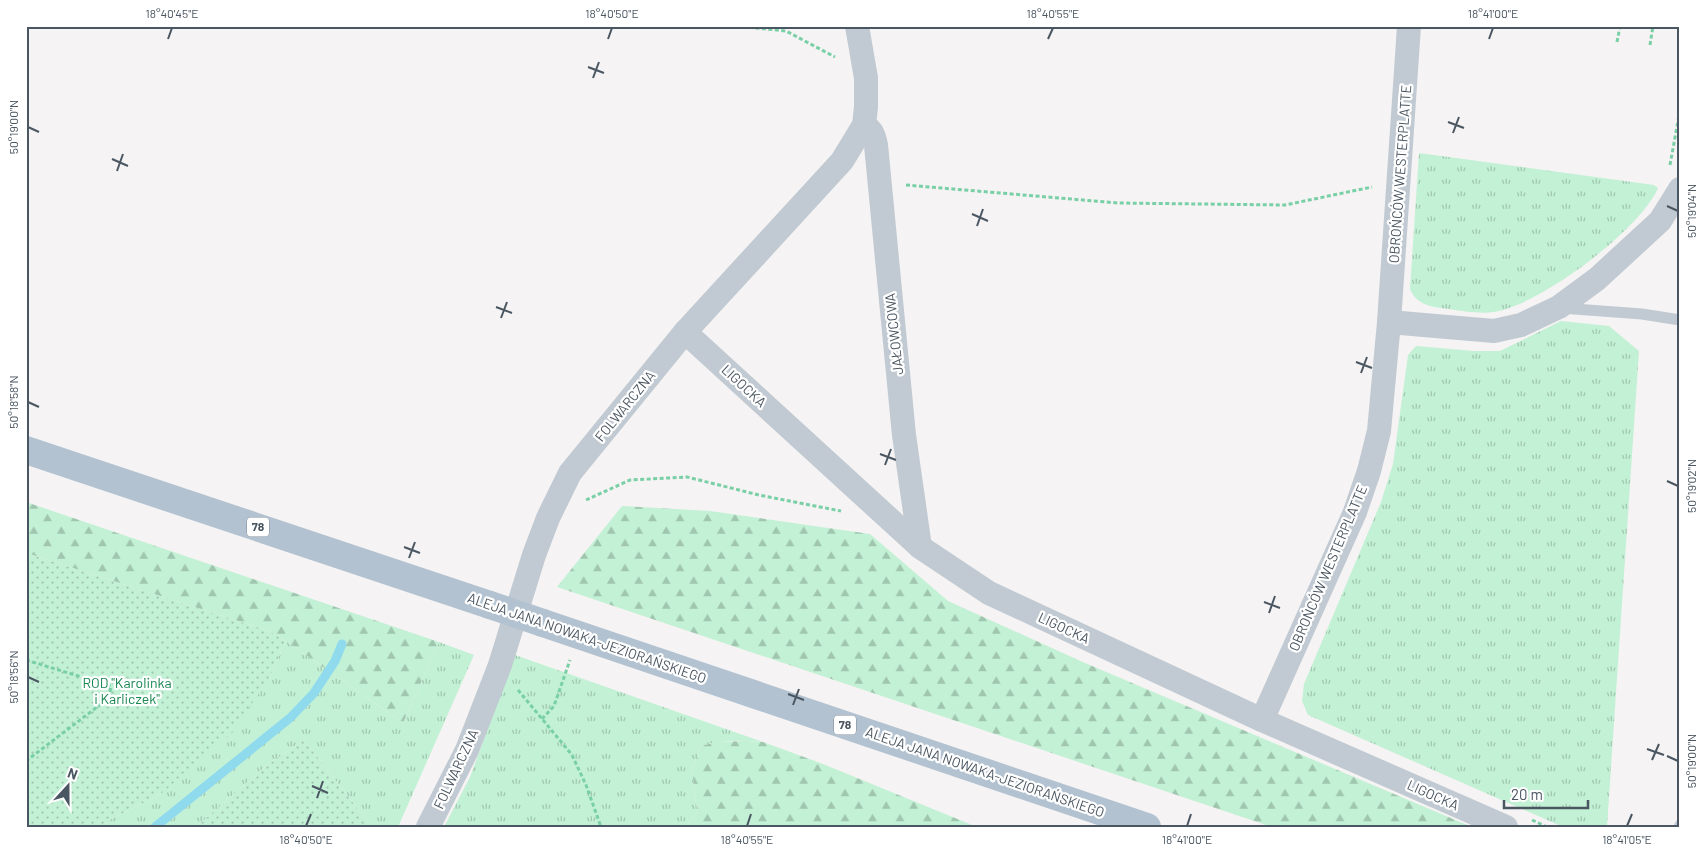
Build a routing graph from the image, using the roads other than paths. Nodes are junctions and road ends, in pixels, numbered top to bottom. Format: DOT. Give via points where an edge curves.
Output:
graph roads {
  1 [pos="857,26"];
  2 [pos="1409,26"];
  3 [pos="864,125"];
  4 [pos="1674,179"];
  5 [pos="1560,307"];
  6 [pos="1680,320"];
  7 [pos="1390,322"];
  8 [pos="685,332"];
  9 [pos="26,450"];
  10 [pos="920,547"];
  11 [pos="1262,720"];
  12 [pos="428,827"];
  13 [pos="1147,827"];
  14 [pos="1506,827"];
  1 -- 3 [label="street, FOLWARCZNA" via="866,78"];
  2 -- 7 [label="street, OBROŃCÓW WESTERPLATTE"];
  3 -- 8 [label="street, FOLWARCZNA" via="842,161"];
  3 -- 10 [label="street, JAŁOWCOWA" via="870,128 876,145 904,435"];
  4 -- 5 [label="street" via="1660,221 1598,279"];
  5 -- 6 [label="lane"];
  5 -- 7 [label="street" via="1521,325 1494,331"];
  7 -- 11 [label="street, OBROŃCÓW WESTERPLATTE" via="1379,431 1369,471 1355,512"];
  8 -- 10 [label="street, LIGOCKA"];
  8 -- 12 [label="street, FOLWARCZNA" via="570,473 534,555 500,665 467,750"];
  9 -- 13 [label="main road, ALEJA JANA NOWAKA-JEZIORAŃSKIEGO / 78, bridge"];
  10 -- 11 [label="street, LIGOCKA" via="989,593"];
  11 -- 14 [label="street, LIGOCKA"];
}
